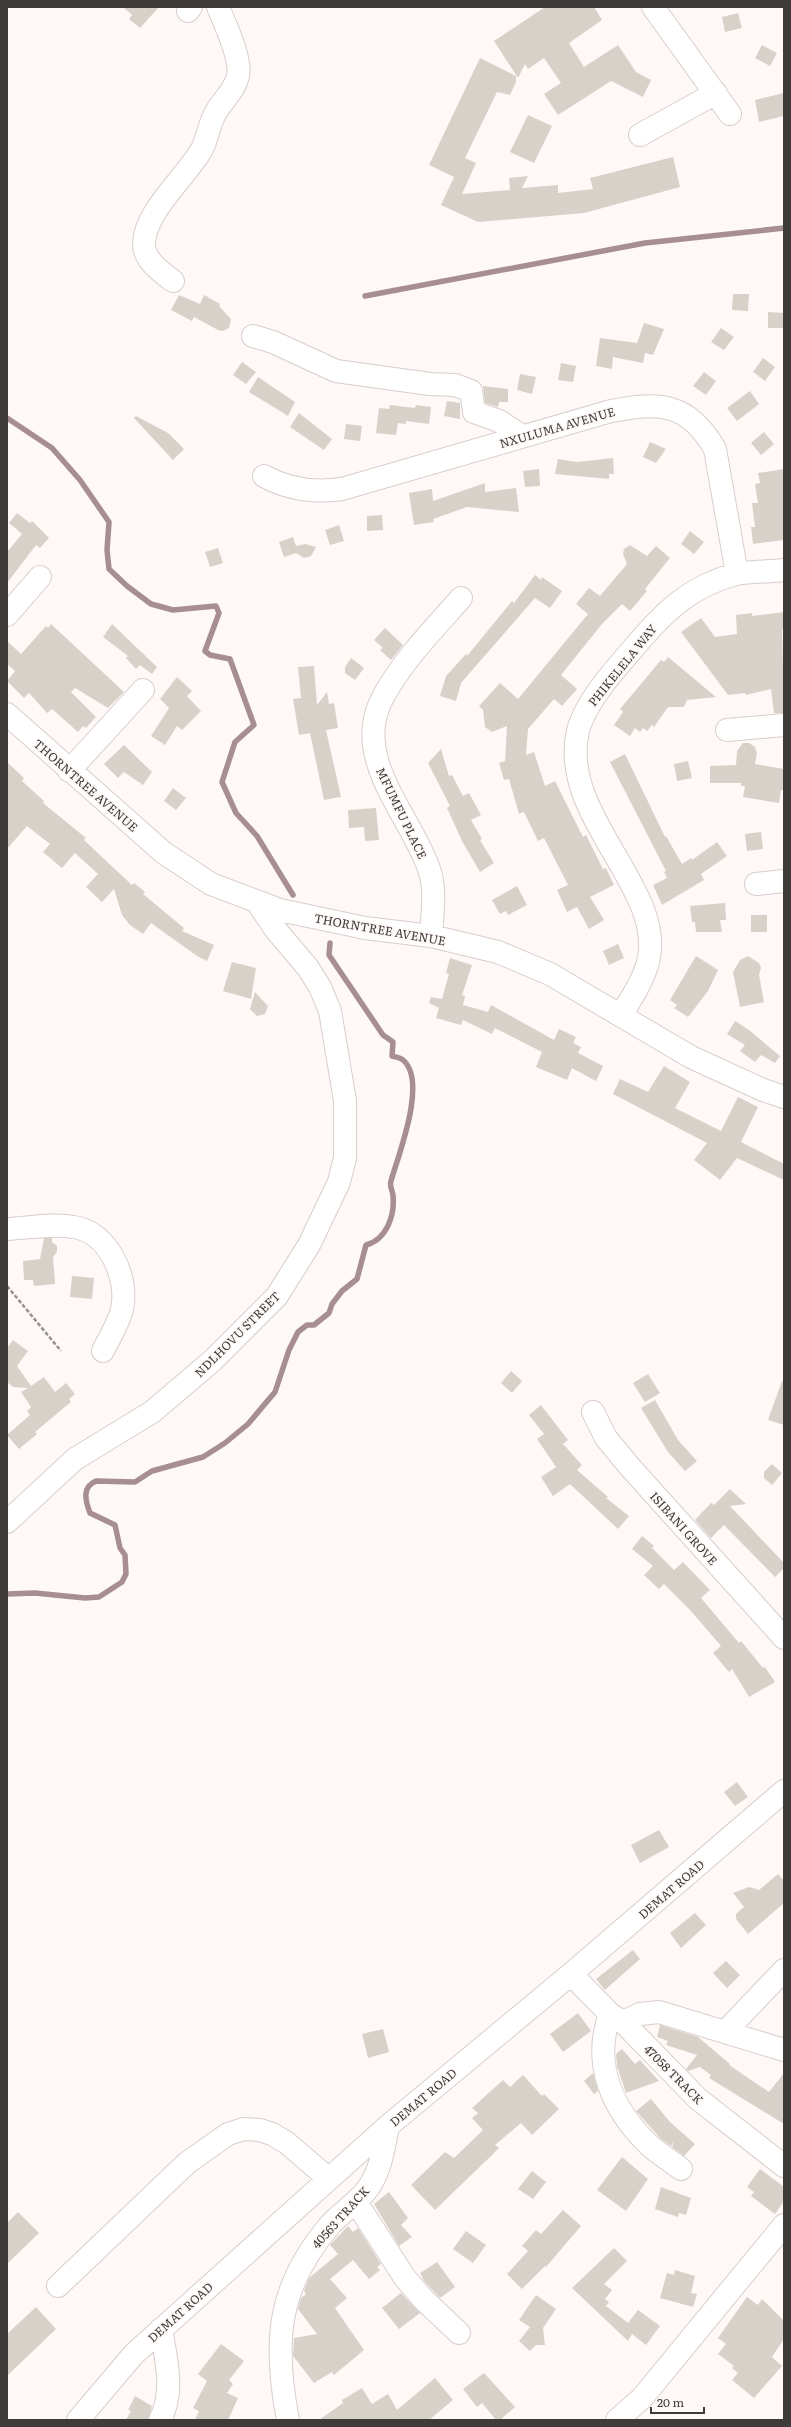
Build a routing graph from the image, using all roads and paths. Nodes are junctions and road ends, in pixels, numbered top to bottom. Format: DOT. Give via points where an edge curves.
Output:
graph roads {
  1 [pos="218,7"];
  2 [pos="653,7"];
  3 [pos="716,93"];
  4 [pos="730,114"];
  5 [pos="640,135"];
  6 [pos="173,281"];
  7 [pos="253,336"];
  8 [pos="522,436"];
  9 [pos="264,476"];
  10 [pos="784,570"];
  11 [pos="737,574"];
  12 [pos="40,577"];
  13 [pos="461,598"];
  14 [pos="7,615"];
  15 [pos="143,690"];
  16 [pos="7,714"];
  17 [pos="784,725"];
  18 [pos="727,730"];
  19 [pos="69,771"];
  20 [pos="784,881"];
  21 [pos="756,884"];
  22 [pos="257,902"];
  23 [pos="431,936"];
  24 [pos="621,1015"];
  25 [pos="784,1097"];
  26 [pos="7,1229"];
  27 [pos="7,1286"];
  28 [pos="61,1350"];
  29 [pos="103,1351"];
  30 [pos="593,1412"];
  31 [pos="7,1522"];
  32 [pos="784,1638"];
  33 [pos="784,1791"];
  34 [pos="784,1970"];
  35 [pos="571,1974"];
  36 [pos="616,2018"];
  37 [pos="725,2032"];
  38 [pos="784,2050"];
  39 [pos="388,2126"];
  40 [pos="784,2166"];
  41 [pos="681,2169"];
  42 [pos="329,2179"];
  43 [pos="356,2202"];
  44 [pos="784,2225"];
  45 [pos="58,2286"];
  46 [pos="161,2329"];
  47 [pos="459,2333"];
  48 [pos="78,2420"];
  49 [pos="160,2420"];
  50 [pos="288,2420"];
  51 [pos="618,2420"];
  1 -- 6 [label="street" via="236,55 238,77 215,114 201,150 164,198 146,233 144,243 149,258 158,270"];
  2 -- 3 [label="street"];
  3 -- 4 [label="street"];
  3 -- 5 [label="street"];
  7 -- 8 [label="street" via="336,371 358,376 460,387 471,391 474,412 499,421"];
  8 -- 9 [label="street, NXULUMA AVENUE" via="342,489 292,489"];
  8 -- 11 [label="street, NXULUMA AVENUE" via="611,410 637,406 661,406 673,409 688,418 706,433 715,449"];
  10 -- 11 [label="street, PHIKELELA WAY"];
  11 -- 24 [label="street, PHIKELELA WAY" via="698,589 676,602 622,662 587,709 578,732 577,775 592,814 640,902 651,937 648,962 639,986"];
  12 -- 14 [label="street"];
  13 -- 23 [label="street, MFUMFU PLACE" via="417,648 381,701 373,738 380,768 417,840 430,873"];
  15 -- 19 [label="street"];
  16 -- 19 [label="street, THORNTREE AVENUE"];
  17 -- 18 [label="street"];
  19 -- 22 [label="street, THORNTREE AVENUE" via="164,854 211,884"];
  20 -- 21 [label="street"];
  22 -- 23 [label="street, THORNTREE AVENUE" via="280,910 365,928"];
  22 -- 31 [label="street, NDLHOVU STREET" via="276,930 308,968 320,987 330,1011 344,1101 345,1158 339,1182 309,1245 277,1296 212,1361 152,1412 75,1459"];
  23 -- 24 [label="street, THORNTREE AVENUE" via="498,952 550,974"];
  24 -- 25 [label="street, THORNTREE AVENUE" via="691,1057"];
  26 -- 29 [label="street" via="71,1226 90,1232 113,1254 123,1290 122,1309"];
  27 -- 28 [label="path"];
  30 -- 32 [label="street, ISIBANI GROVE" via="606,1438 630,1467"];
  33 -- 35 [label="street, DEMAT ROAD"];
  34 -- 37 [label="street"];
  35 -- 36 [label="street, 47058 TRACK"];
  35 -- 39 [label="street, DEMAT ROAD"];
  36 -- 37 [label="street" via="659,2012"];
  36 -- 40 [label="street, 47058 TRACK" via="698,2099"];
  36 -- 41 [label="street" via="602,2047 610,2089 631,2124 650,2145"];
  37 -- 38 [label="street"];
  39 -- 42 [label="street, DEMAT ROAD"];
  39 -- 43 [label="street, 40563 TRACK" via="377,2171 367,2190"];
  42 -- 45 [label="street" via="287,2143 272,2134 260,2130 228,2134 187,2163"];
  42 -- 46 [label="street, DEMAT ROAD"];
  43 -- 47 [label="street" via="405,2278"];
  43 -- 50 [label="street, 40563 TRACK" via="331,2224 309,2252 292,2281 284,2304 280,2379"];
  44 -- 51 [label="street" via="642,2398"];
  46 -- 48 [label="street, DEMAT ROAD" via="134,2354"];
  46 -- 49 [label="street" via="168,2393 166,2410"];
}
